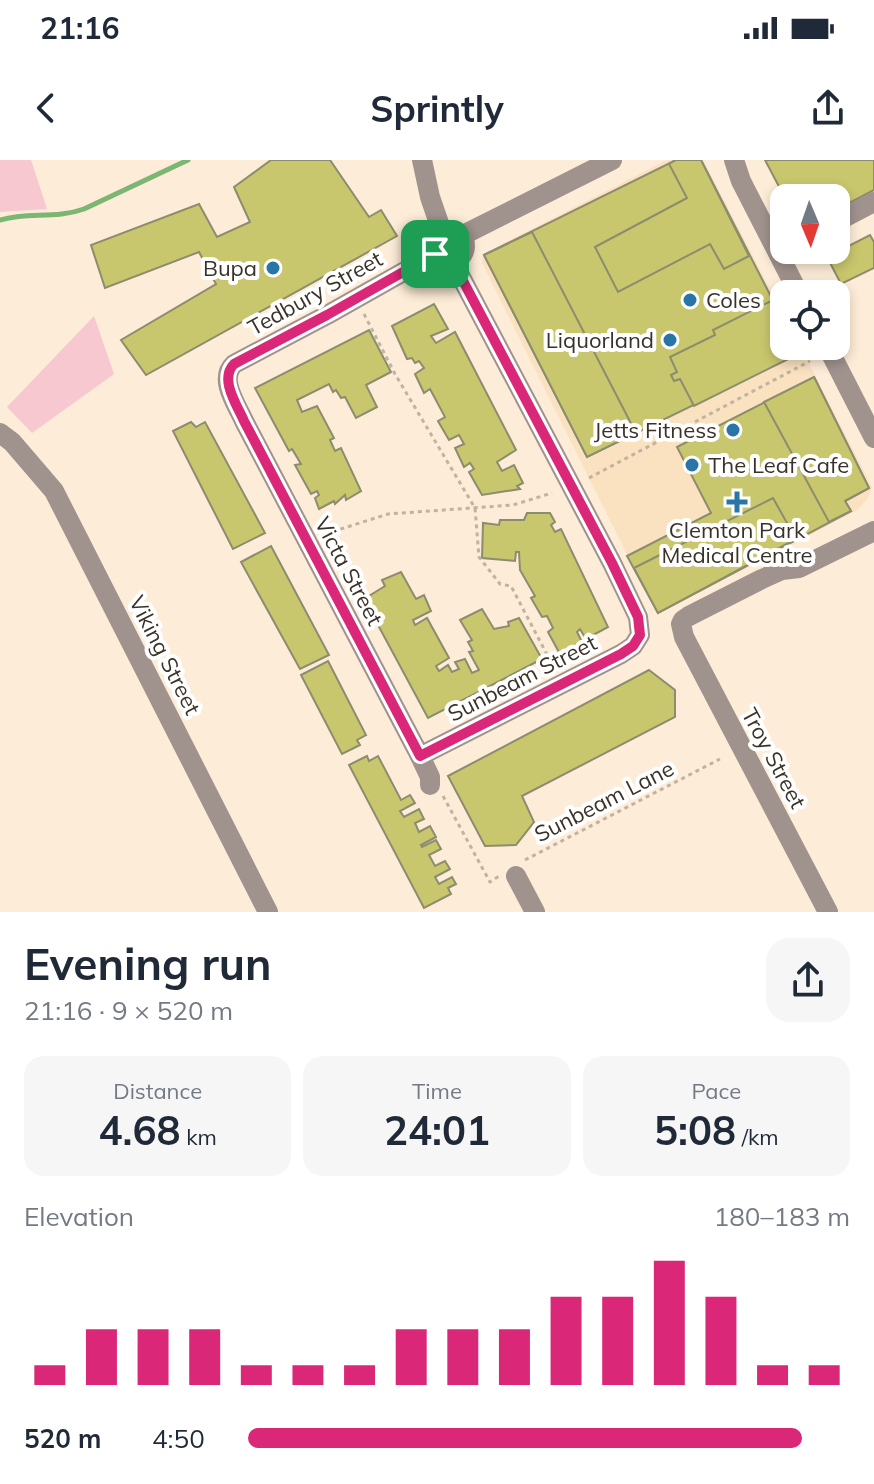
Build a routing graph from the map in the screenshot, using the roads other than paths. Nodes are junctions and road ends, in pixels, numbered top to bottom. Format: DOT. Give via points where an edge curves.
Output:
graph roads {
  1 [pos="422,160"];
  2 [pos="612,160"];
  3 [pos="721,160"];
  4 [pos="734,160"];
  5 [pos="741,181"];
  6 [pos="874,202"];
  7 [pos="850,215"];
  8 [pos="770,233"];
  9 [pos="451,234"];
  10 [pos="444,258"];
  11 [pos="834,360"];
  12 [pos="226,379"];
  13 [pos="0,433"];
  14 [pos="874,438"];
  15 [pos="874,531"];
  16 [pos="420,756"];
  17 [pos="434,787"];
  18 [pos="516,876"];
  19 [pos="268,912"];
  20 [pos="535,912"];
  21 [pos="828,912"];
  1 -- 9 [label="street" via="430,197"];
  2 -- 9 [label="street"];
  3 -- 5 [label="street"];
  4 -- 5 [label="street"];
  5 -- 8 [label="street"];
  6 -- 7 [label="street"];
  9 -- 10 [label="street" via="438,235 433,244"];
  9 -- 10 [label="street" via="464,241 464,251 462,256"];
  10 -- 12 [label="street, Tedbury Street" via="234,364"];
  10 -- 16 [label="street, Sunbeam Street" via="625,590 640,635 621,654"];
  11 -- 14 [label="street"];
  12 -- 16 [label="street, Victa Street"];
  13 -- 19 [label="street, Viking Street" via="54,491"];
  15 -- 21 [label="street, Troy Street" via="683,620 682,631"];
  16 -- 17 [label="street, Victa Street"];
  18 -- 20 [label="street"];
}
